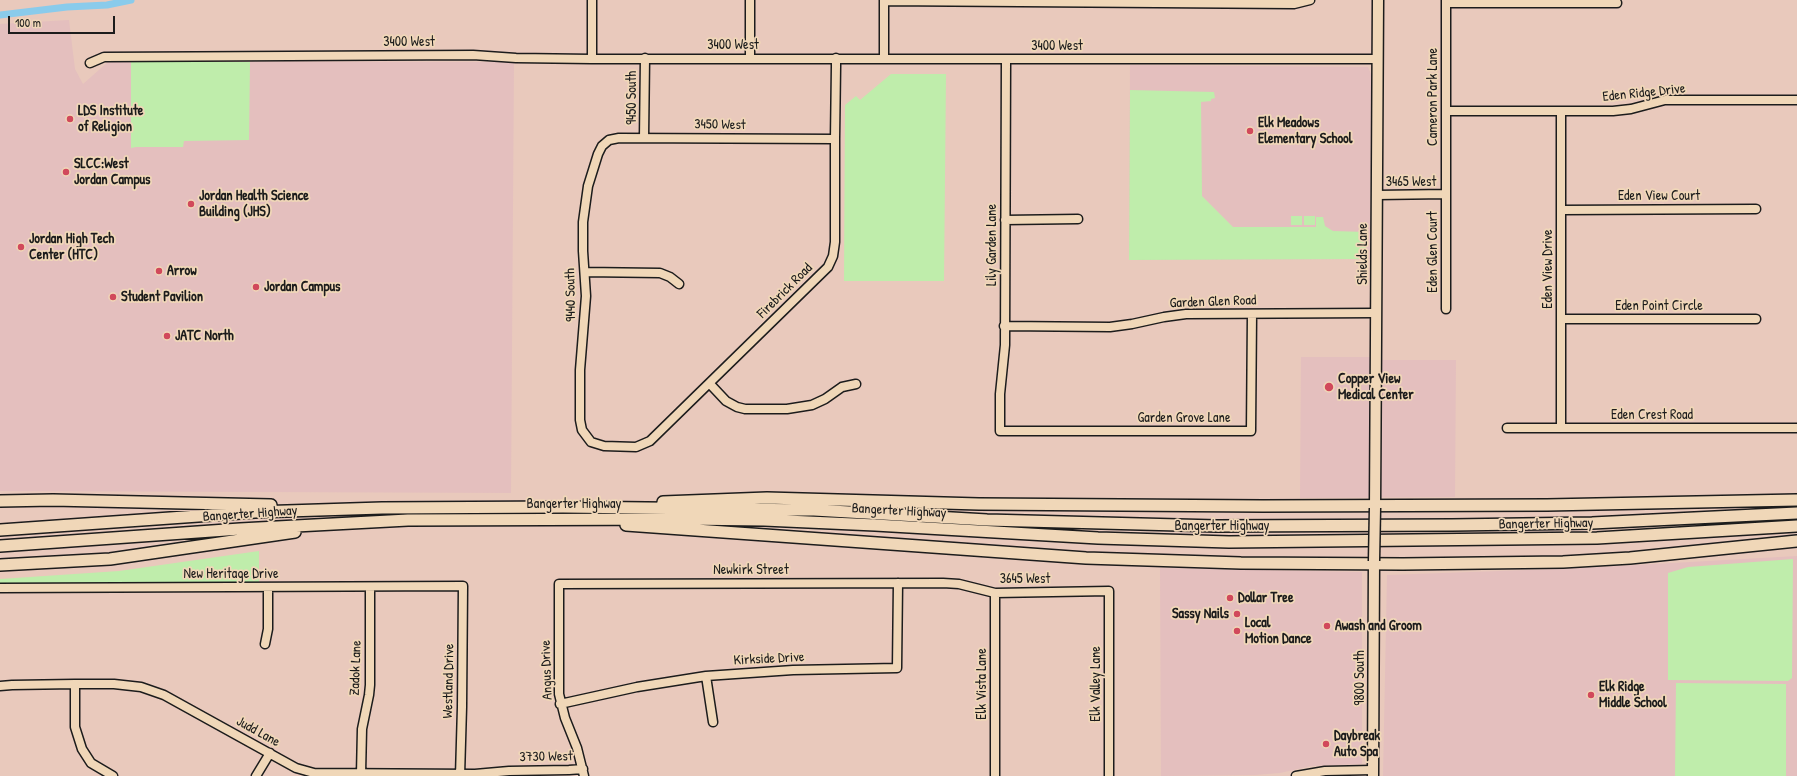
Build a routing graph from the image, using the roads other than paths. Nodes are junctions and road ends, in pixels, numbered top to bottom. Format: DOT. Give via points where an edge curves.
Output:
graph roads {
  1 [pos="592,0"];
  2 [pos="750,0"];
  3 [pos="884,0"];
  4 [pos="1310,0"];
  5 [pos="1378,0"];
  6 [pos="1112,1"];
  7 [pos="1446,2"];
  8 [pos="1617,3"];
  9 [pos="645,58"];
  10 [pos="750,58"];
  11 [pos="836,58"];
  12 [pos="884,58"];
  13 [pos="592,59"];
  14 [pos="1006,59"];
  15 [pos="1378,59"];
  16 [pos="90,64"];
  17 [pos="1797,100"];
  18 [pos="1446,111"];
  19 [pos="1561,111"];
  20 [pos="644,138"];
  21 [pos="836,139"];
  22 [pos="605,143"];
  23 [pos="1446,194"];
  24 [pos="1377,195"];
  25 [pos="1756,209"];
  26 [pos="1561,210"];
  27 [pos="1005,220"];
  28 [pos="1078,220"];
  29 [pos="585,272"];
  30 [pos="679,284"];
  31 [pos="1446,309"];
  32 [pos="1376,313"];
  33 [pos="1252,314"];
  34 [pos="1561,319"];
  35 [pos="1756,319"];
  36 [pos="1004,326"];
  37 [pos="710,384"];
  38 [pos="856,384"];
  39 [pos="1507,428"];
  40 [pos="1561,428"];
  41 [pos="1797,428"];
  42 [pos="1000,431"];
  43 [pos="595,444"];
  44 [pos="1797,500"];
  45 [pos="0,501"];
  46 [pos="563,507"];
  47 [pos="1375,507"];
  48 [pos="382,508"];
  49 [pos="1797,513"];
  50 [pos="557,520"];
  51 [pos="383,521"];
  52 [pos="1797,526"];
  53 [pos="0,530"];
  54 [pos="1797,541"];
  55 [pos="0,546"];
  56 [pos="1374,562"];
  57 [pos="0,565"];
  58 [pos="898,583"];
  59 [pos="943,583"];
  60 [pos="558,584"];
  61 [pos="463,586"];
  62 [pos="268,587"];
  63 [pos="370,587"];
  64 [pos="0,588"];
  65 [pos="1109,592"];
  66 [pos="995,593"];
  67 [pos="265,644"];
  68 [pos="706,676"];
  69 [pos="75,684"];
  70 [pos="0,686"];
  71 [pos="560,704"];
  72 [pos="713,722"];
  73 [pos="270,753"];
  74 [pos="509,771"];
  75 [pos="584,772"];
  76 [pos="1373,773"];
  77 [pos="361,774"];
  78 [pos="460,775"];
  79 [pos="1309,775"];
  80 [pos="113,776"];
  81 [pos="256,776"];
  82 [pos="995,776"];
  83 [pos="1109,776"];
  84 [pos="1296,776"];
  1 -- 13 [label="street"];
  2 -- 10 [label="street"];
  3 -- 6 [label="street"];
  3 -- 12 [label="street"];
  4 -- 6 [label="street" via="1294,4"];
  5 -- 15 [label="main road, Shields Lane"];
  7 -- 8 [label="street"];
  7 -- 18 [label="street, Cameron Park Lane"];
  9 -- 10 [label="street, 3400 West"];
  9 -- 13 [label="street, 3400 West"];
  9 -- 20 [label="street, 9450 South"];
  10 -- 11 [label="street, 3400 West"];
  11 -- 12 [label="street, 3400 West"];
  11 -- 21 [label="street, Firebrick Road"];
  12 -- 14 [label="street, 3400 West"];
  13 -- 16 [label="street, 3400 West" via="473,55 131,56 104,57"];
  14 -- 15 [label="street, 3400 West"];
  14 -- 27 [label="street, Lily Garden Lane"];
  15 -- 24 [label="main road, Shields Lane"];
  17 -- 19 [label="street, Eden Ridge Drive" via="1665,100 1622,110"];
  18 -- 19 [label="street, Eden Ridge Drive"];
  18 -- 23 [label="street, Cameron Park Lane"];
  19 -- 26 [label="street, Eden View Drive"];
  20 -- 21 [label="street, 3450 West"];
  20 -- 22 [label="street, 3450 West" via="619,138"];
  21 -- 37 [label="street, Firebrick Road" via="835,242 831,262"];
  22 -- 29 [label="street, 9440 South" via="598,154 586,198 582,236"];
  23 -- 24 [label="street, 3465 West"];
  23 -- 31 [label="street, Eden Glen Court"];
  24 -- 32 [label="main road, Shields Lane"];
  25 -- 26 [label="street, Eden View Court"];
  26 -- 34 [label="street, Eden View Drive"];
  27 -- 28 [label="street"];
  27 -- 36 [label="street, Lily Garden Lane"];
  29 -- 30 [label="street" via="660,273"];
  29 -- 43 [label="street, 9440 South" via="586,308 580,420 584,435"];
  32 -- 33 [label="street, Garden Glen Road"];
  32 -- 47 [label="main road, Shields Lane"];
  33 -- 36 [label="street, Garden Glen Road" via="1175,315 1110,327"];
  33 -- 42 [label="street, Garden Grove Lane" via="1251,431"];
  34 -- 35 [label="street, Eden Point Circle"];
  34 -- 40 [label="street, Eden View Drive"];
  36 -- 42 [label="street, Lily Garden Lane"];
  37 -- 38 [label="street" via="726,401 737,407 788,409 813,405 842,386"];
  37 -- 43 [label="street, Firebrick Road" via="647,444 636,447"];
  39 -- 40 [label="street, Eden Crest Road"];
  40 -- 41 [label="street, Eden Crest Road"];
  44 -- 47 [label="highway"];
  45 -- 48 [label="highway"];
  46 -- 47 [label="highway" via="767,498 987,504"];
  46 -- 48 [label="highway, Bangerter Highway"];
  46 -- 49 [label="highway, Bangerter Highway" via="814,510 987,520 1210,526 1576,523"];
  47 -- 56 [label="main road, 9800 South, bridge"];
  48 -- 53 [label="highway, Bangerter Highway" via="248,513"];
  50 -- 51 [label="highway, Bangerter Highway"];
  50 -- 52 [label="highway, Bangerter Highway" via="764,520 1098,538 1229,542 1597,538"];
  50 -- 56 [label="highway" via="1093,558 1197,562"];
  51 -- 55 [label="highway, Bangerter Highway"];
  51 -- 57 [label="highway" via="246,538 110,559"];
  54 -- 56 [label="highway" via="1593,560"];
  56 -- 76 [label="main road, 9800 South"];
  58 -- 59 [label="street, Newkirk Street"];
  58 -- 60 [label="street, Newkirk Street"];
  58 -- 68 [label="street, Kirkside Drive" via="897,668 786,670"];
  59 -- 66 [label="street, 3645 West" via="959,584"];
  60 -- 71 [label="street, Angus Drive"];
  61 -- 63 [label="street, New Heritage Drive"];
  61 -- 78 [label="street, Westland Drive"];
  62 -- 63 [label="street, New Heritage Drive"];
  62 -- 64 [label="street, New Heritage Drive"];
  62 -- 67 [label="street" via="268,629"];
  63 -- 77 [label="street, Zadok Lane" via="370,685 362,729"];
  65 -- 66 [label="street, 3645 West"];
  65 -- 83 [label="street, Elk Valley Lane"];
  66 -- 82 [label="street, Elk Vista Lane"];
  68 -- 71 [label="street, Kirkside Drive" via="637,687"];
  68 -- 72 [label="street"];
  69 -- 70 [label="street, Judd Lane"];
  69 -- 73 [label="street, Judd Lane" via="130,685 154,691"];
  69 -- 80 [label="street" via="75,727 82,750 91,763"];
  71 -- 75 [label="street, Angus Drive"];
  73 -- 77 [label="street, Judd Lane" via="304,772"];
  73 -- 81 [label="street"];
  74 -- 75 [label="street, 3730 West"];
  74 -- 78 [label="street, Judd Lane"];
  76 -- 79 [label="street" via="1325,771"];
  77 -- 78 [label="street, Judd Lane"];
  79 -- 84 [label="street"];
}
